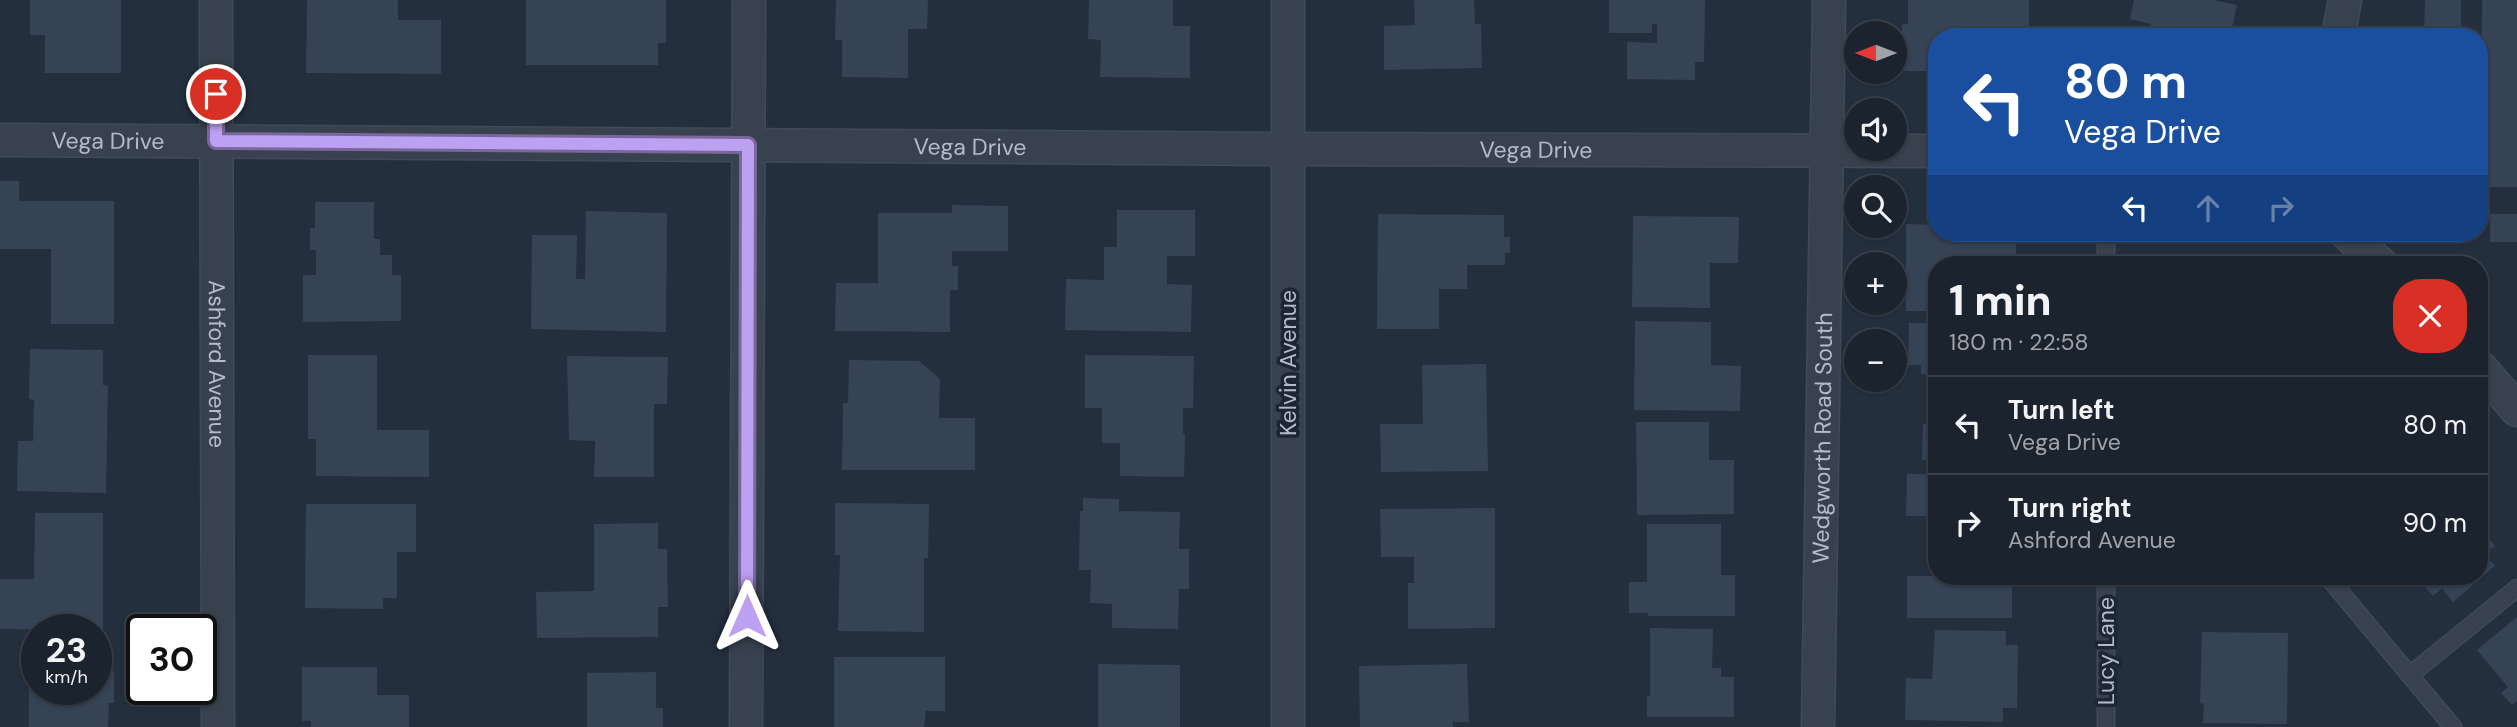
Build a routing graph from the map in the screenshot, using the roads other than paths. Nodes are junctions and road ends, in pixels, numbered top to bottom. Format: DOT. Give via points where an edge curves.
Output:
graph roads {
  1 [pos="216,0"];
  2 [pos="750,0"];
  3 [pos="1288,0"];
  4 [pos="1829,0"];
  5 [pos="2345,0"];
  6 [pos="2340,28"];
  7 [pos="0,140"];
  8 [pos="216,141"];
  9 [pos="748,145"];
  10 [pos="1288,149"];
  11 [pos="1827,149"];
  12 [pos="1928,151"];
  13 [pos="2356,242"];
  14 [pos="2372,256"];
  15 [pos="2488,376"];
  16 [pos="2517,410"];
  17 [pos="2106,585"];
  18 [pos="2335,585"];
  19 [pos="2517,588"];
  20 [pos="2410,675"];
  21 [pos="218,727"];
  22 [pos="746,727"];
  23 [pos="1288,727"];
  24 [pos="1818,727"];
  25 [pos="2106,727"];
  26 [pos="2453,727"];
  1 -- 8 [label="street, Ashford Avenue"];
  2 -- 9 [label="street"];
  3 -- 10 [label="street, Kelvin Avenue"];
  4 -- 11 [label="street, Wedgworth Road South"];
  5 -- 6 [label="street"];
  7 -- 8 [label="street, Vega Drive"];
  8 -- 9 [label="street, Vega Drive"];
  8 -- 21 [label="street, Ashford Avenue"];
  9 -- 10 [label="street, Vega Drive"];
  9 -- 22 [label="street"];
  10 -- 11 [label="street, Vega Drive"];
  10 -- 23 [label="street, Kelvin Avenue"];
  11 -- 12 [label="street, Vega Drive"];
  11 -- 24 [label="street, Wedgworth Road South"];
  13 -- 14 [label="street"];
  15 -- 16 [label="street"];
  17 -- 25 [label="lane, Lucy Lane"];
  18 -- 20 [label="lane"];
  19 -- 20 [label="lane"];
  20 -- 26 [label="lane"];
}
